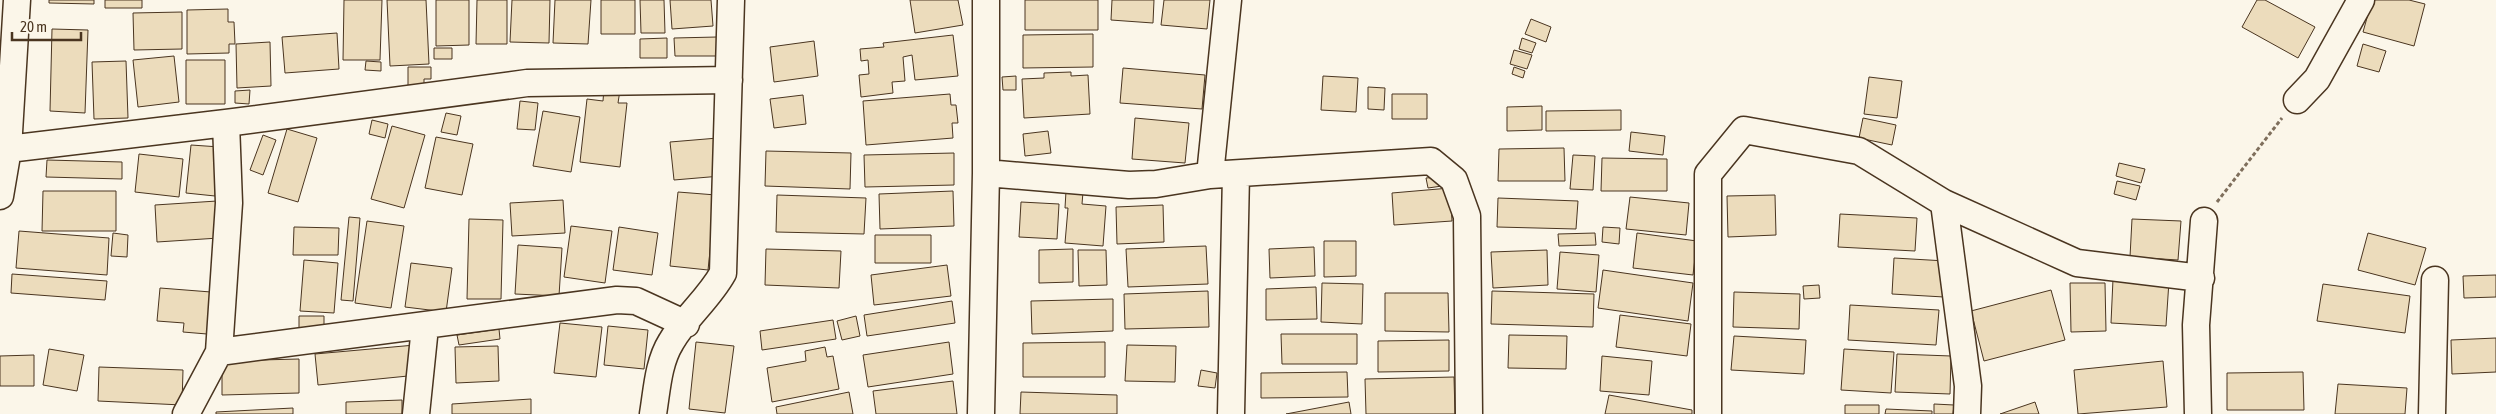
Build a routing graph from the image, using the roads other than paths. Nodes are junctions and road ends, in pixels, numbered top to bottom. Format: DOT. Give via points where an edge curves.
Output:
graph roads {
  1 [pos="17,0"];
  2 [pos="731,0"];
  3 [pos="986,0"];
  4 [pos="1228,0"];
  5 [pos="2361,0"];
  6 [pos="6,75"];
  7 [pos="729,80"];
  8 [pos="2297,100"];
  9 [pos="226,124"];
  10 [pos="8,149"];
  11 [pos="986,173"];
  12 [pos="1236,174"];
  13 [pos="1210,175"];
  14 [pos="0,196"];
  15 [pos="1944,203"];
  16 [pos="2204,221"];
  17 [pos="2201,278"];
  18 [pos="2435,280"];
  19 [pos="686,324"];
  20 [pos="425,327"];
  21 [pos="219,352"];
  22 [pos="186,414"];
  23 [pos="416,414"];
  24 [pos="653,414"];
  25 [pos="981,414"];
  26 [pos="1231,414"];
  27 [pos="1469,414"];
  28 [pos="1708,414"];
  29 [pos="1967,414"];
  30 [pos="2198,414"];
  31 [pos="2432,414"];
  1 -- 6 [label="street"];
  2 -- 7 [label="street"];
  3 -- 11 [label="street"];
  4 -- 13 [label="street"];
  5 -- 8 [label="street" via="2318,80"];
  6 -- 10 [label="street"];
  7 -- 9 [label="street" via="527,83"];
  7 -- 19 [label="street" via="723,273"];
  9 -- 10 [label="street"];
  9 -- 21 [label="street" via="229,203"];
  10 -- 14 [label="street"];
  11 -- 13 [label="street" via="1129,184 1156,184"];
  11 -- 25 [label="street"];
  12 -- 13 [label="street"];
  12 -- 26 [label="street"];
  12 -- 27 [label="street" via="1431,161 1454,180 1467,216"];
  15 -- 17 [label="street" via="2077,263"];
  15 -- 28 [label="street" via="1859,151 1744,130 1708,174"];
  15 -- 29 [label="street" via="1968,386"];
  16 -- 17 [label="street"];
  17 -- 30 [label="street" via="2196,325"];
  18 -- 31 [label="street"];
  19 -- 20 [label="street" via="636,301 617,300"];
  19 -- 24 [label="street" via="671,342 660,368"];
  20 -- 21 [label="street"];
  20 -- 23 [label="street"];
  21 -- 22 [label="street"];
}
